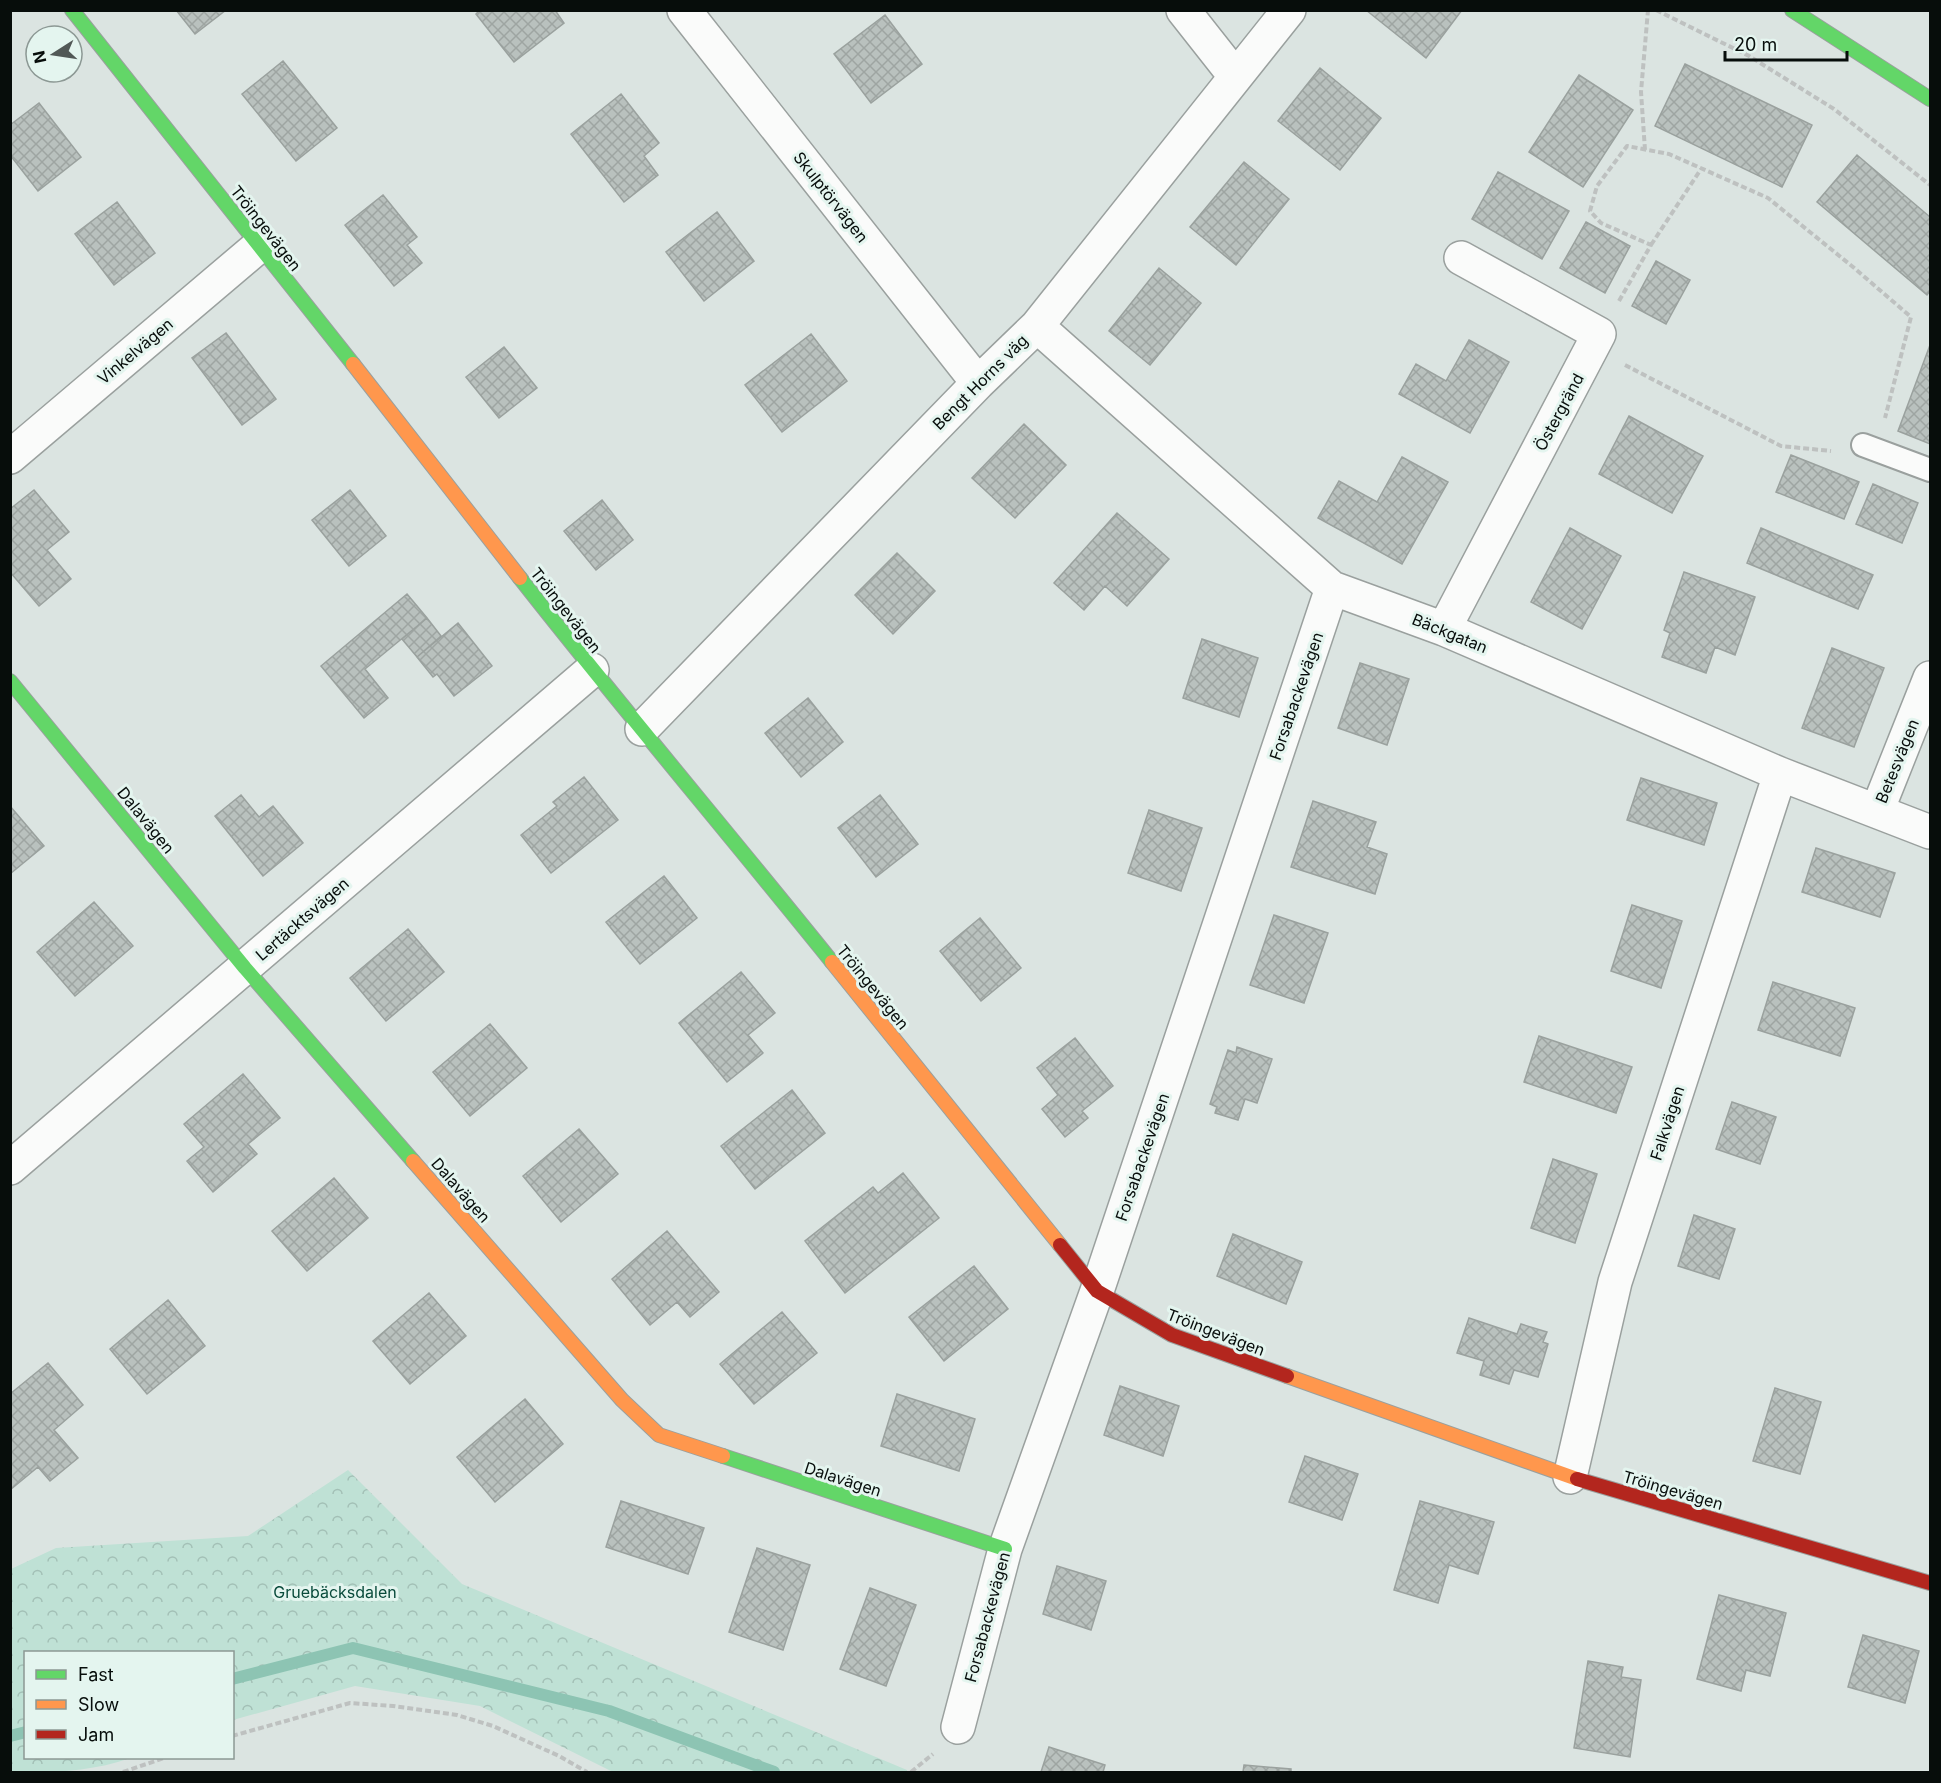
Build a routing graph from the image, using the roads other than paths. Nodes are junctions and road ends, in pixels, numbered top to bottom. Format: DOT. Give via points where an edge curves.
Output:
graph roads {
  1 [pos="72,10"];
  2 [pos="684,10"];
  3 [pos="1183,10"];
  4 [pos="1289,10"];
  5 [pos="1792,11"];
  6 [pos="1235,76"];
  7 [pos="1930,99"];
  8 [pos="260,245"];
  9 [pos="1461,258"];
  10 [pos="1037,326"];
  11 [pos="978,383"];
  12 [pos="1863,445"];
  13 [pos="10,457"];
  14 [pos="1930,470"];
  15 [pos="1332,588"];
  16 [pos="1443,629"];
  17 [pos="592,670"];
  18 [pos="1930,678"];
  19 [pos="10,681"];
  20 [pos="642,729"];
  21 [pos="1780,774"];
  22 [pos="1877,811"];
  23 [pos="1930,832"];
  24 [pos="245,968"];
  25 [pos="10,1168"];
  26 [pos="1097,1291"];
  27 [pos="1570,1477"];
  28 [pos="1005,1549"];
  29 [pos="1930,1583"];
  30 [pos="958,1727"];
  1 -- 8 [label="street, Tröingevägen"];
  2 -- 11 [label="street, Skulptörvägen"];
  3 -- 6 [label="street"];
  4 -- 6 [label="street, Bengt Horns väg"];
  5 -- 7 [label="street"];
  6 -- 10 [label="street, Bengt Horns väg"];
  8 -- 13 [label="street, Vinkelvägen"];
  8 -- 17 [label="street, Tröingevägen"];
  9 -- 16 [label="street, Östergränd" via="1596,341"];
  10 -- 11 [label="street, Bengt Horns väg"];
  10 -- 15 [label="street, Bäckgatan"];
  11 -- 20 [label="street, Bengt Horns väg"];
  12 -- 14 [label="lane"];
  15 -- 16 [label="street, Bäckgatan"];
  15 -- 26 [label="street, Forsabackevägen"];
  16 -- 21 [label="street, Bäckgatan"];
  17 -- 20 [label="street, Tröingevägen"];
  17 -- 24 [label="street, Lertäcktsvägen"];
  18 -- 22 [label="street, Betesvägen"];
  19 -- 24 [label="street, Dalavägen"];
  20 -- 26 [label="street, Tröingevägen"];
  21 -- 22 [label="street, Bäckgatan"];
  21 -- 27 [label="street, Falkvägen" via="1615,1282"];
  22 -- 23 [label="street, Bäckgatan"];
  24 -- 25 [label="street, Lertäcktsvägen"];
  24 -- 28 [label="street, Dalavägen" via="622,1400 659,1435"];
  26 -- 27 [label="street, Tröingevägen" via="1172,1335"];
  26 -- 28 [label="street, Forsabackevägen"];
  27 -- 29 [label="street, Tröingevägen"];
  28 -- 30 [label="street, Forsabackevägen"];
}
